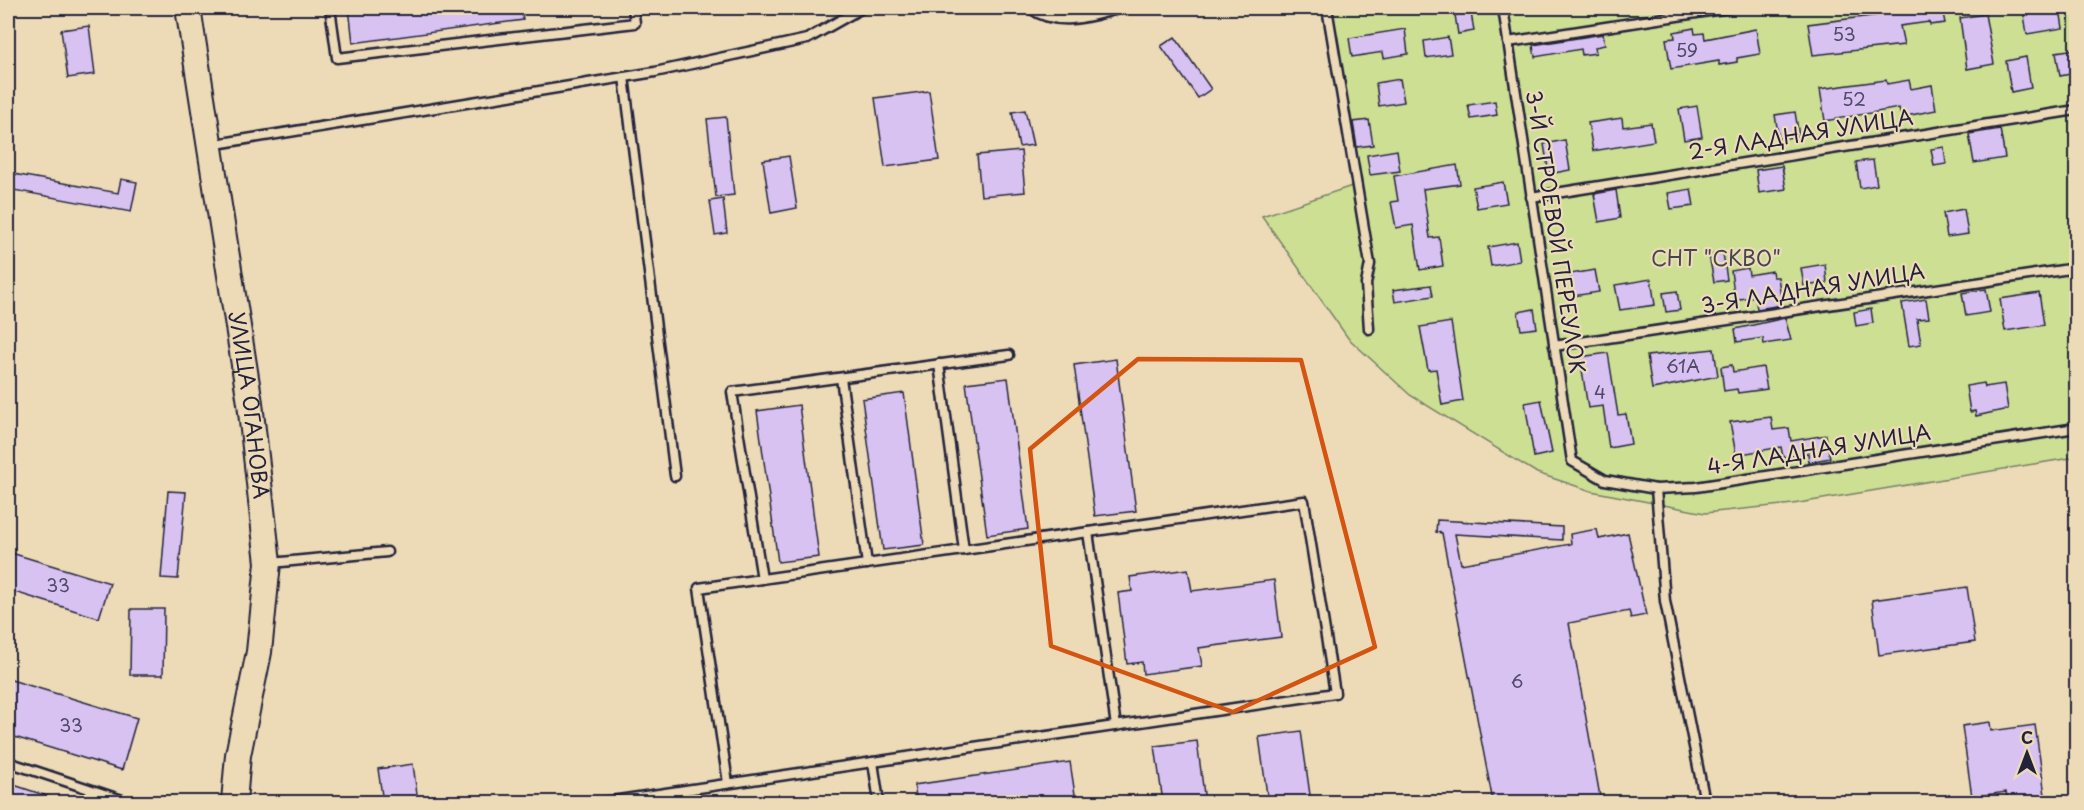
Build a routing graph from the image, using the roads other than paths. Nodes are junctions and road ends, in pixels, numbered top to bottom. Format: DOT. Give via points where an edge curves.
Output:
graph roads {
  1 [pos="188,8"];
  2 [pos="330,8"];
  3 [pos="633,8"];
  4 [pos="862,8"];
  5 [pos="1030,8"];
  6 [pos="1121,8"];
  7 [pos="1327,8"];
  8 [pos="1503,8"];
  9 [pos="1729,8"];
  10 [pos="1508,42"];
  11 [pos="624,77"];
  12 [pos="2076,110"];
  13 [pos="210,145"];
  14 [pos="1531,196"];
  15 [pos="2076,268"];
  16 [pos="1369,329"];
  17 [pos="1554,346"];
  18 [pos="1009,354"];
  19 [pos="939,364"];
  20 [pos="841,378"];
  21 [pos="2076,428"];
  22 [pos="1572,461"];
  23 [pos="675,476"];
  24 [pos="1656,489"];
  25 [pos="1088,532"];
  26 [pos="964,550"];
  27 [pos="387,552"];
  28 [pos="268,563"];
  29 [pos="867,564"];
  30 [pos="762,579"];
  31 [pos="1116,726"];
  32 [pos="8,762"];
  33 [pos="873,762"];
  34 [pos="728,783"];
  35 [pos="128,802"];
  36 [pos="234,802"];
  37 [pos="605,802"];
  38 [pos="879,802"];
  39 [pos="1705,802"];
  1 -- 13 [label="main road, УЛИЦА ОГАНОВА"];
  2 -- 3 [label="lane" via="337,58 635,23"];
  4 -- 11 [label="lane" via="807,39"];
  5 -- 6 [label="lane" via="1043,18 1075,20"];
  7 -- 16 [label="lane" via="1370,264 1366,284"];
  8 -- 10 [label="lane, 3-Й СТРОЕВОЙ ПЕРЕУЛОК"];
  9 -- 10 [label="lane"];
  10 -- 14 [label="lane, 3-Й СТРОЕВОЙ ПЕРЕУЛОК"];
  11 -- 13 [label="lane"];
  11 -- 23 [label="lane"];
  12 -- 14 [label="lane, 2-Я ЛАДНАЯ УЛИЦА"];
  13 -- 28 [label="main road, УЛИЦА ОГАНОВА" via="250,403"];
  14 -- 17 [label="lane, 3-Й СТРОЕВОЙ ПЕРЕУЛОК"];
  15 -- 17 [label="lane, 3-Я ЛАДНАЯ УЛИЦА"];
  17 -- 22 [label="lane, 3-Й СТРОЕВОЙ ПЕРЕУЛОК"];
  18 -- 19 [label="lane"];
  19 -- 20 [label="lane"];
  19 -- 26 [label="lane"];
  20 -- 29 [label="lane"];
  20 -- 30 [label="lane" via="732,393"];
  21 -- 24 [label="lane, 4-Я ЛАДНАЯ УЛИЦА" via="1696,487"];
  22 -- 24 [label="lane, 4-Я ЛАДНАЯ УЛИЦА" via="1605,480"];
  24 -- 39 [label="lane" via="1665,601"];
  25 -- 26 [label="lane"];
  25 -- 31 [label="lane"];
  25 -- 31 [label="lane" via="1304,501 1335,693"];
  26 -- 29 [label="lane"];
  27 -- 28 [label="lane"];
  28 -- 36 [label="main road, УЛИЦА ОГАНОВА" via="259,652 238,755"];
  29 -- 30 [label="lane"];
  30 -- 34 [label="lane" via="699,588"];
  31 -- 33 [label="lane"];
  32 -- 35 [label="lane"];
  33 -- 34 [label="lane"];
  33 -- 38 [label="lane"];
  34 -- 37 [label="lane"];
}
